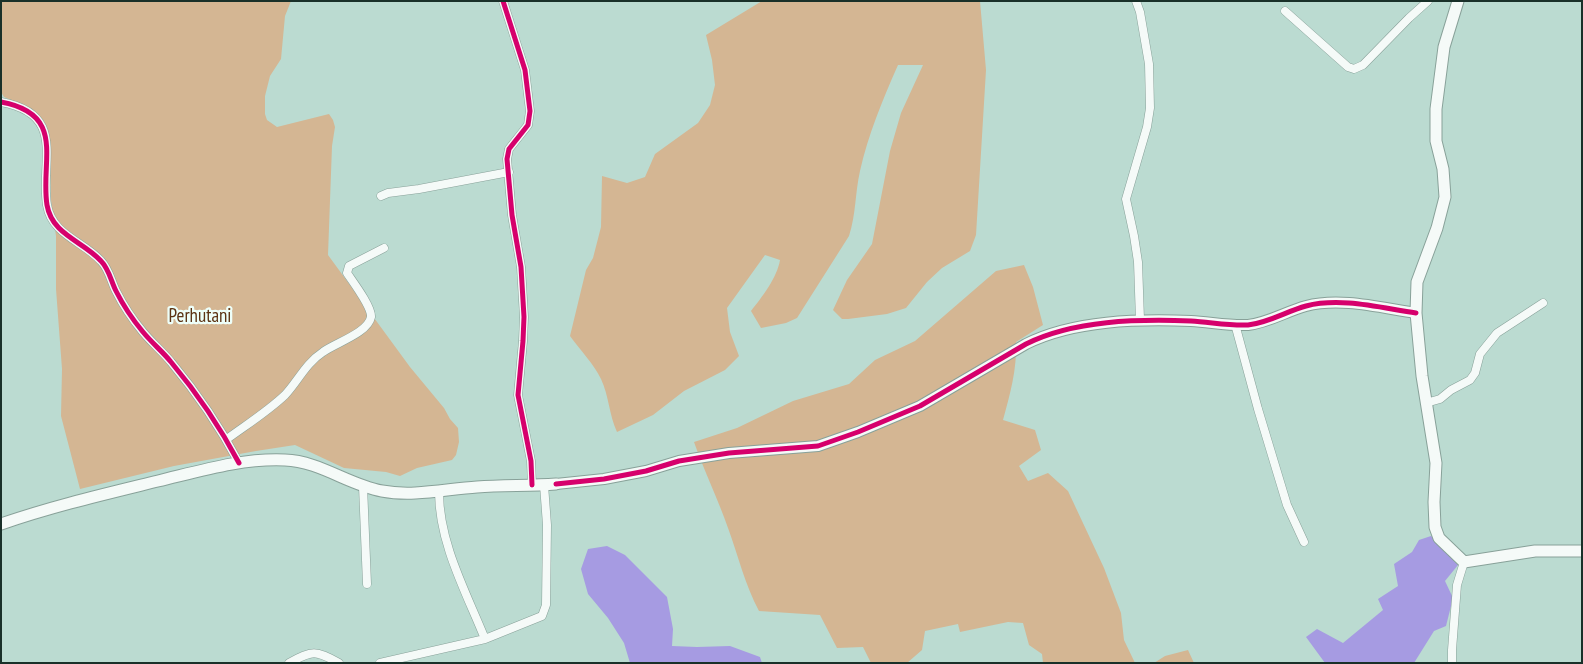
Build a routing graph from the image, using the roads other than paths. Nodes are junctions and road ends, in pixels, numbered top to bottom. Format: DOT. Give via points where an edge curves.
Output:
graph roads {
  1 [pos="503,1"];
  2 [pos="1136,1"];
  3 [pos="1428,1"];
  4 [pos="1458,1"];
  5 [pos="1285,11"];
  6 [pos="1,102"];
  7 [pos="509,172"];
  8 [pos="381,196"];
  9 [pos="384,248"];
  10 [pos="1543,303"];
  11 [pos="1416,313"];
  12 [pos="1140,320"];
  13 [pos="1235,324"];
  14 [pos="1426,403"];
  15 [pos="227,439"];
  16 [pos="239,463"];
  17 [pos="556,484"];
  18 [pos="532,485"];
  19 [pos="544,485"];
  20 [pos="363,486"];
  21 [pos="439,492"];
  22 [pos="1,524"];
  23 [pos="1304,542"];
  24 [pos="1582,551"];
  25 [pos="1464,562"];
  26 [pos="367,584"];
  27 [pos="485,639"];
  28 [pos="289,663"];
  29 [pos="339,663"];
  30 [pos="380,663"];
  31 [pos="1452,663"];
  1 -- 7 [label="street" via="524,70 530,111 528,126 509,149"];
  2 -- 12 [label="street" via="1149,64 1150,108 1126,200 1138,262"];
  3 -- 5 [label="street" via="1363,65 1354,69"];
  4 -- 11 [label="main road" via="1444,47 1436,109 1436,136 1445,197 1419,276"];
  6 -- 15 [label="street" via="32,115 45,133 48,142 47,205 54,223 100,260 139,326 193,388"];
  7 -- 8 [label="street"];
  7 -- 18 [label="street" via="524,318 518,395 531,461"];
  9 -- 15 [label="street" via="347,270 369,308 368,322 355,334 322,352 284,396"];
  10 -- 14 [label="street" via="1497,333 1480,354 1470,380 1440,400"];
  11 -- 13 [label="street" via="1320,303 1258,323"];
  11 -- 14 [label="main road"];
  12 -- 13 [label="street"];
  12 -- 17 [label="street" via="1062,330 1040,337 920,406 818,446 729,452 604,479"];
  13 -- 23 [label="street" via="1287,505"];
  14 -- 25 [label="main road" via="1436,464 1435,527 1439,538"];
  15 -- 16 [label="street"];
  16 -- 20 [label="main road" via="288,460"];
  16 -- 22 [label="main road" via="83,499"];
  17 -- 19 [label="main road"];
  18 -- 19 [label="main road"];
  18 -- 21 [label="main road"];
  19 -- 27 [label="street" via="547,525 544,614"];
  20 -- 21 [label="main road" via="388,492"];
  20 -- 26 [label="street"];
  21 -- 27 [label="street" via="452,558"];
  24 -- 25 [label="main road" via="1535,551"];
  25 -- 31 [label="street" via="1457,585"];
  27 -- 30 [label="street"];
  28 -- 29 [label="street" via="316,652"];
}
